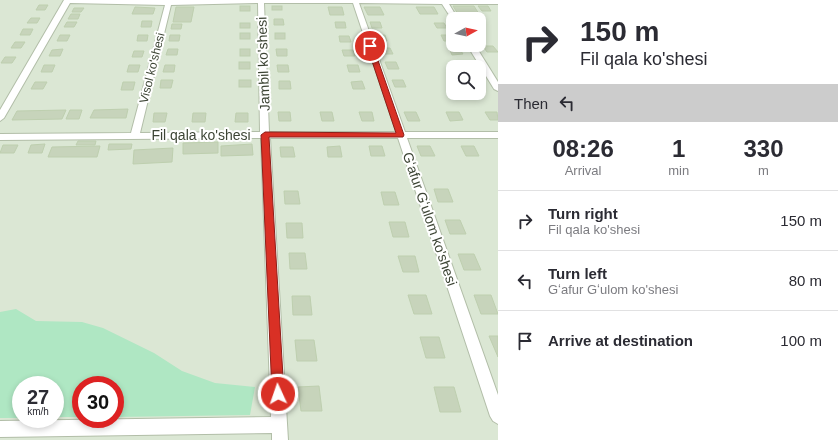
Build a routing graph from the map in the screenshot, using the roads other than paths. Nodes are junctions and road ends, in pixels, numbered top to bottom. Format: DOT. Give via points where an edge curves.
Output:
graph roads {
  1 [pos="261,0"];
  2 [pos="67,1"];
  3 [pos="168,1"];
  4 [pos="355,1"];
  5 [pos="444,1"];
  6 [pos="498,2"];
  7 [pos="451,12"];
  8 [pos="475,52"];
  9 [pos="498,89"];
  10 [pos="0,118"];
  11 [pos="265,135"];
  12 [pos="401,135"];
  13 [pos="498,135"];
  14 [pos="135,136"];
  15 [pos="0,137"];
  16 [pos="498,416"];
  17 [pos="0,429"];
  18 [pos="280,432"];
  1 -- 3 [label="street"];
  1 -- 4 [label="street"];
  1 -- 11 [label="street, Jambil ko'shesi"];
  2 -- 3 [label="street"];
  2 -- 10 [label="street"];
  3 -- 14 [label="street, Visol ko'shesi"];
  4 -- 5 [label="street"];
  4 -- 12 [label="street, Gʻafur Gʻulom ko'shesi"];
  5 -- 6 [label="street"];
  5 -- 7 [label="street"];
  8 -- 9 [label="street"];
  11 -- 12 [label="street, Fil qala ko'shesi"];
  11 -- 14 [label="street, Fil qala ko'shesi"];
  11 -- 18 [label="street, Jambil ko'shesi"];
  12 -- 13 [label="street, Fil qala ko'shesi"];
  12 -- 16 [label="street, Gʻafur Gʻulom ko'shesi"];
  14 -- 15 [label="street, Fil qala ko'shesi"];
  17 -- 18 [label="street"];
}
